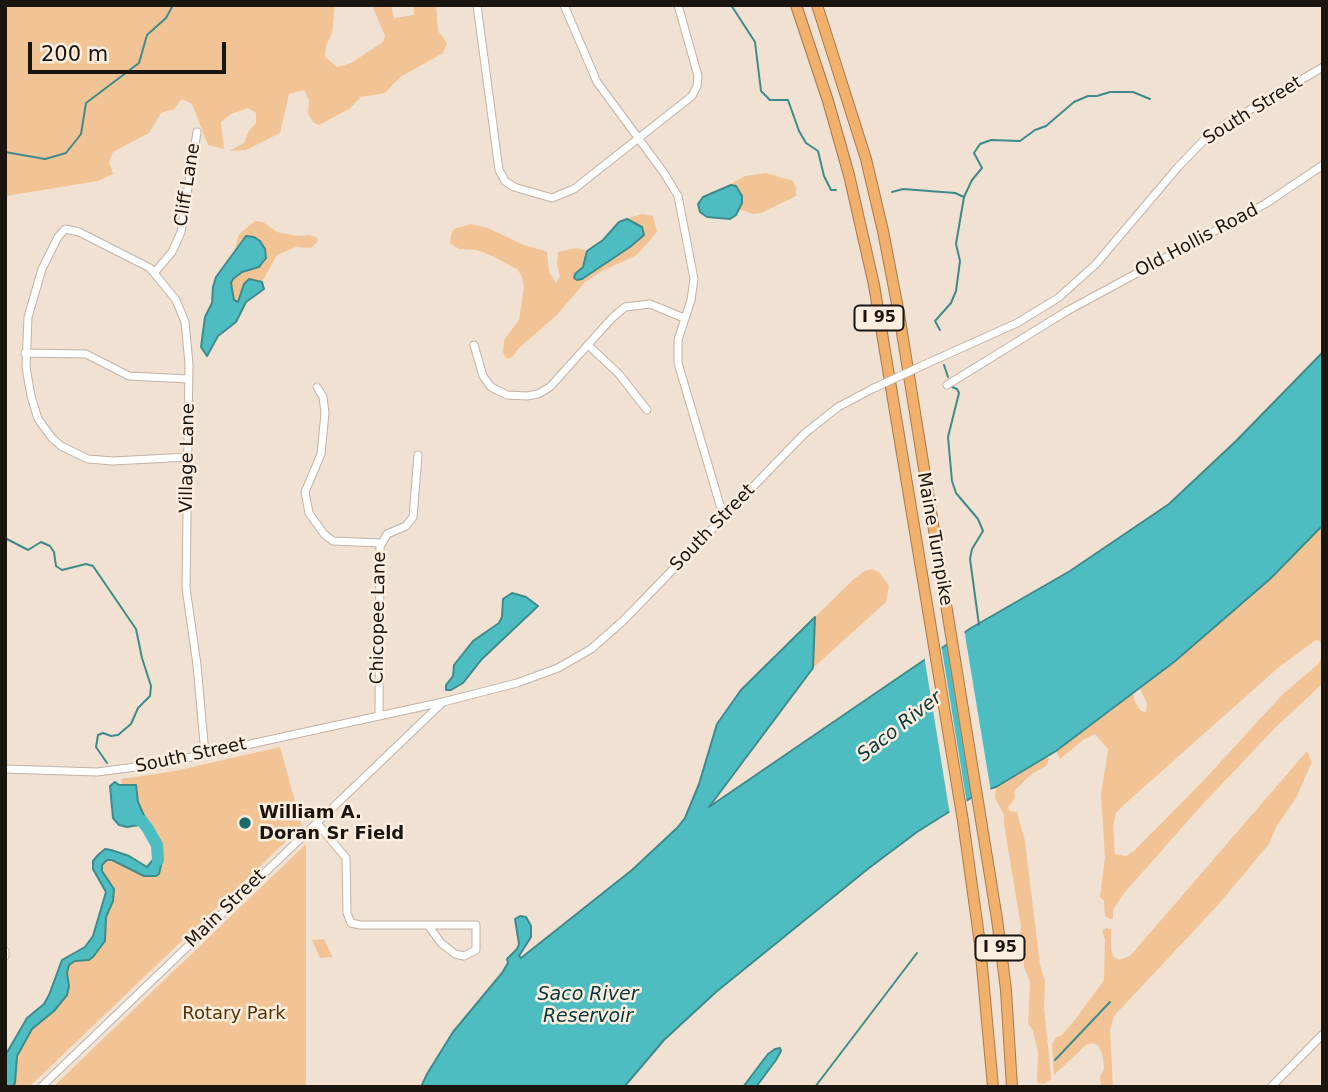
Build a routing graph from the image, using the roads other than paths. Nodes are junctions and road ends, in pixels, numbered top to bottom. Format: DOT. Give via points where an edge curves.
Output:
graph roads {
  1 [pos="477,5"];
  2 [pos="564,5"];
  3 [pos="678,5"];
  4 [pos="796,5"];
  5 [pos="817,5"];
  6 [pos="1323,67"];
  7 [pos="197,132"];
  8 [pos="638,139"];
  9 [pos="1323,165"];
  10 [pos="155,272"];
  11 [pos="1058,298"];
  12 [pos="1067,311"];
  13 [pos="684,318"];
  14 [pos="474,345"];
  15 [pos="588,345"];
  16 [pos="25,353"];
  17 [pos="188,379"];
  18 [pos="947,385"];
  19 [pos="317,387"];
  20 [pos="647,410"];
  21 [pos="418,455"];
  22 [pos="188,457"];
  23 [pos="726,514"];
  24 [pos="381,543"];
  25 [pos="443,702"];
  26 [pos="379,716"];
  27 [pos="205,754"];
  28 [pos="5,769"];
  29 [pos="317,823"];
  30 [pos="428,925"];
  31 [pos="1323,1034"];
  32 [pos="41,1087"];
  33 [pos="993,1087"];
  34 [pos="1012,1087"];
  35 [pos="1270,1087"];
  1 -- 8 [label="street" via="497,164 508,183 532,194 559,197"];
  2 -- 8 [label="street" via="597,82"];
  3 -- 8 [label="street" via="697,68 697,86 685,103"];
  4 -- 33 [label="highway, Maine Turnpike / I 95" via="828,101 866,248 963,821"];
  5 -- 34 [label="highway, Maine Turnpike / I 95" via="862,147 901,326 980,810 1006,990"];
  6 -- 11 [label="street, South Street" via="1205,139 1102,257"];
  7 -- 10 [label="street, Cliff Lane" via="181,232"];
  8 -- 13 [label="street" via="672,184 680,203 694,279"];
  9 -- 12 [label="street, Old Hollis Road" via="1265,204"];
  10 -- 16 [label="street, Village Lane" via="65,229 36,285"];
  10 -- 17 [label="street, Village Lane" via="184,317"];
  11 -- 12 [label="street"];
  11 -- 23 [label="street, South Street, bridge" via="1017,323 838,407 815,424"];
  12 -- 18 [label="street, Old Hollis Road"];
  13 -- 15 [label="street" via="650,304 630,305"];
  13 -- 23 [label="street" via="677,349 680,373"];
  14 -- 15 [label="street" via="488,383 499,393 521,396 550,387"];
  15 -- 20 [label="street"];
  16 -- 17 [label="street" via="81,353 129,376"];
  16 -- 22 [label="street" via="36,414 66,449 100,461"];
  17 -- 22 [label="street, Village Lane"];
  19 -- 24 [label="street" via="325,413 321,454 304,492 309,513 333,541"];
  21 -- 24 [label="street, Chicopee Lane" via="412,521 387,534"];
  22 -- 27 [label="street, Village Lane" via="186,588"];
  23 -- 25 [label="street, South Street" via="591,649 534,677"];
  24 -- 26 [label="street, Chicopee Lane"];
  25 -- 26 [label="street, South Street"];
  25 -- 29 [label="street, Main Street"];
  26 -- 27 [label="street, South Street"];
  27 -- 28 [label="street, South Street" via="106,771"];
  29 -- 30 [label="street" via="346,858 351,923"];
  29 -- 32 [label="street, Main Street"];
  30 -- 30 [label="street" via="476,925 476,950 464,956 455,954"];
  31 -- 35 [label="street"];
}
